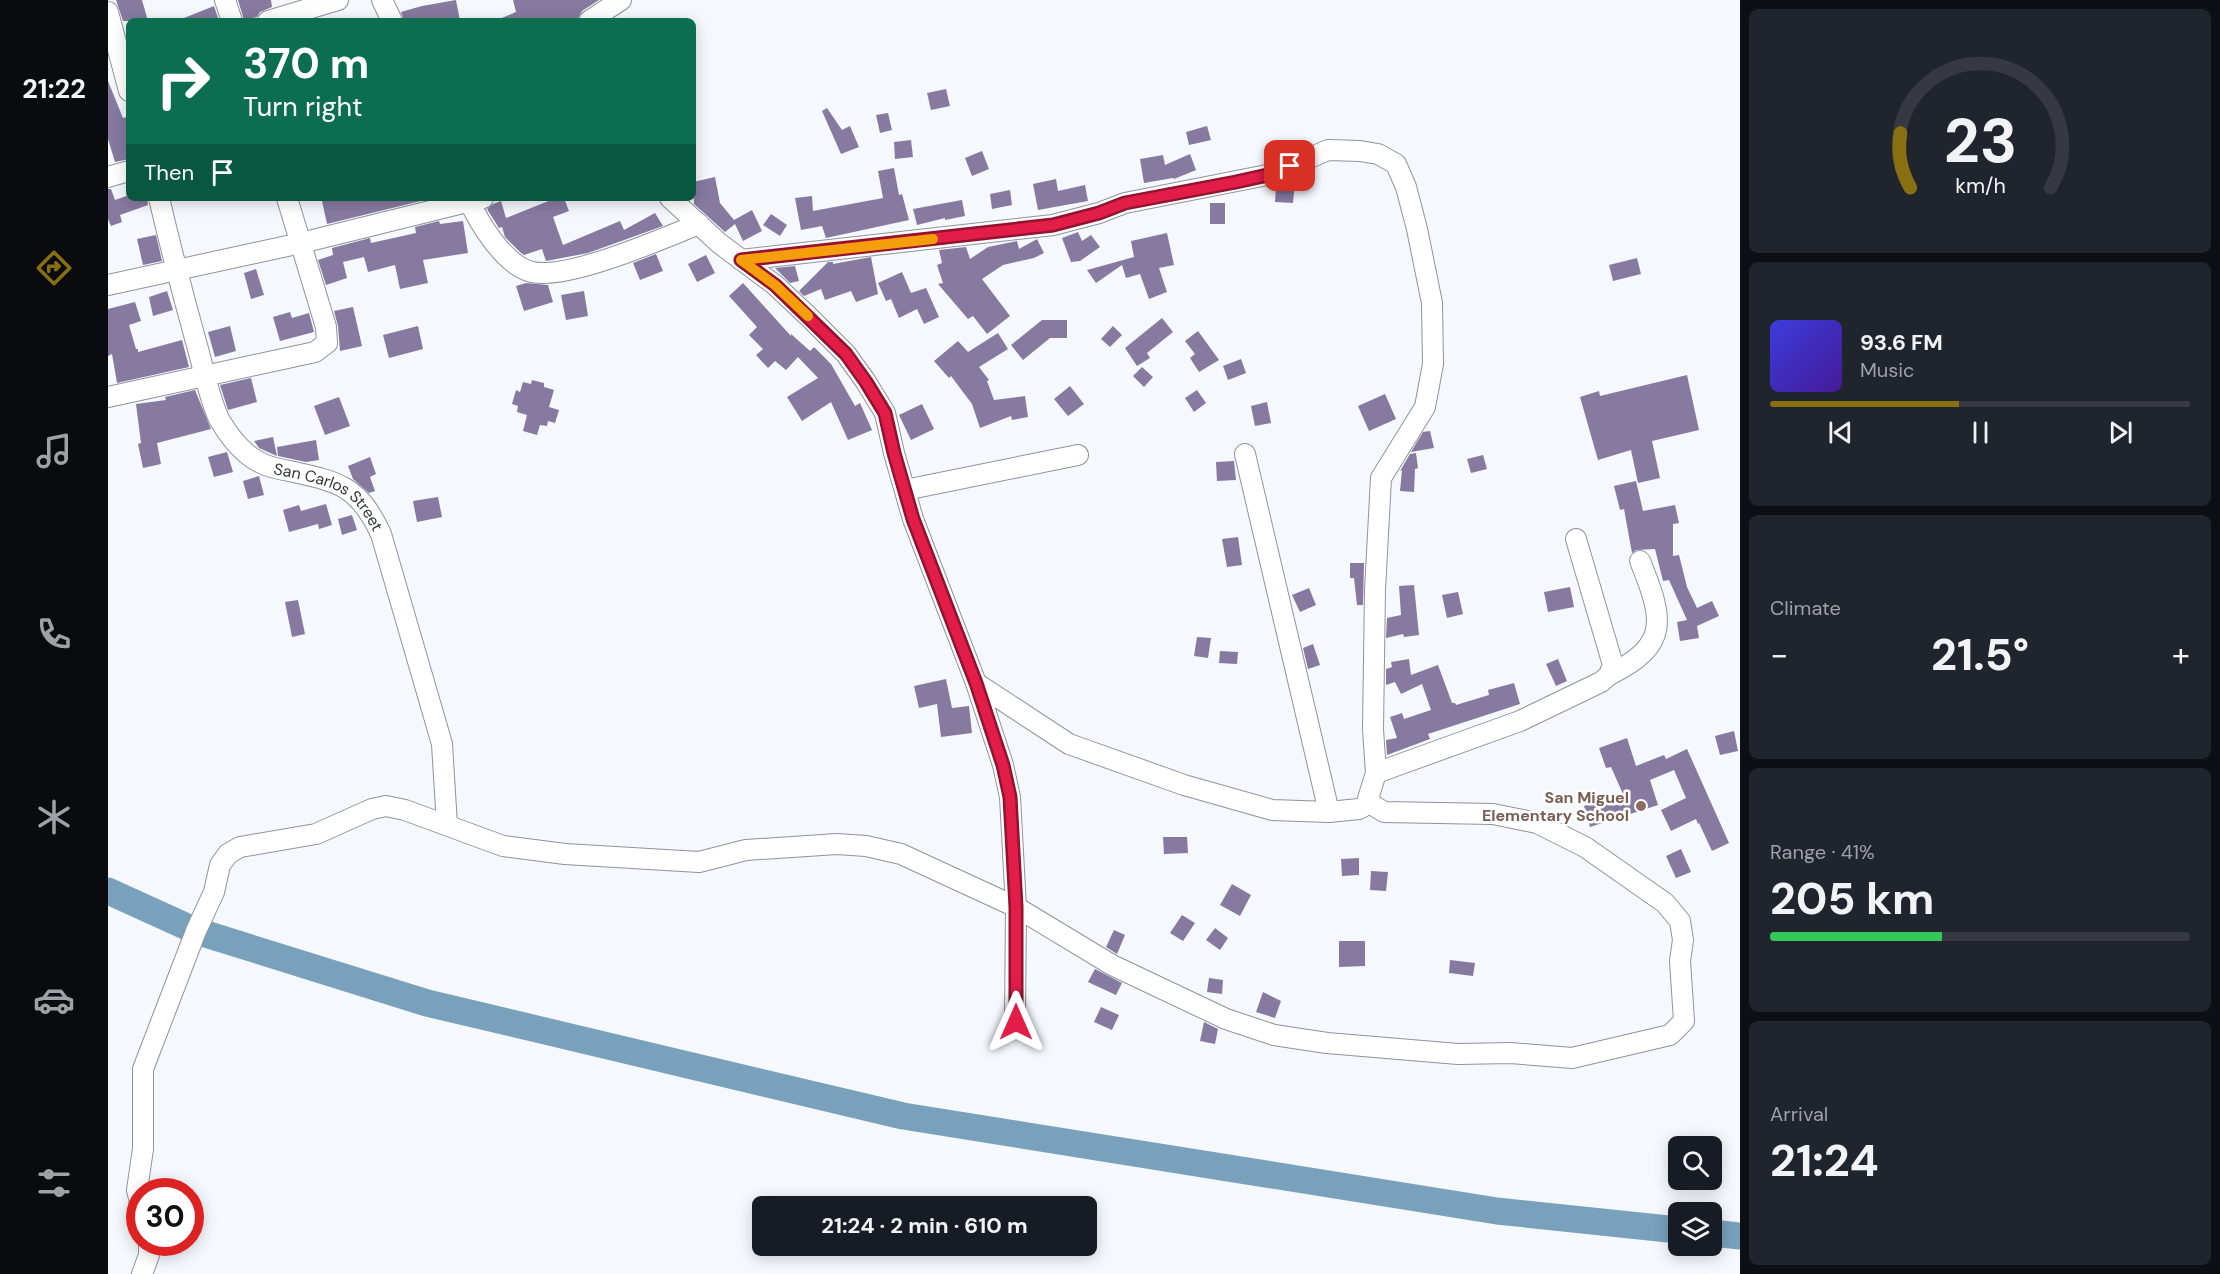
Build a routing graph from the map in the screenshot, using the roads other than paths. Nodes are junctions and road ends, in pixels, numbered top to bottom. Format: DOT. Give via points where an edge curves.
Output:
graph roads {
  1 [pos="225,0"];
  2 [pos="338,0"];
  3 [pos="382,0"];
  4 [pos="621,0"];
  5 [pos="108,12"];
  6 [pos="231,18"];
  7 [pos="278,18"];
  8 [pos="391,18"];
  9 [pos="594,18"];
  10 [pos="120,63"];
  11 [pos="126,82"];
  12 [pos="126,172"];
  13 [pos="108,177"];
  14 [pos="160,201"];
  15 [pos="288,201"];
  16 [pos="470,201"];
  17 [pos="474,201"];
  18 [pos="673,201"];
  19 [pos="699,224"];
  20 [pos="301,243"];
  21 [pos="741,260"];
  22 [pos="176,270"];
  23 [pos="108,285"];
  24 [pos="206,377"];
  25 [pos="108,397"];
  26 [pos="1245,454"];
  27 [pos="1078,455"];
  28 [pos="905,490"];
  29 [pos="1576,539"];
  30 [pos="1640,561"];
  31 [pos="1609,675"];
  32 [pos="976,683"];
  33 [pos="1376,774"];
  34 [pos="1368,802"];
  35 [pos="1329,812"];
  36 [pos="447,825"];
  37 [pos="1016,907"];
  38 [pos="1016,1022"];
  39 [pos="139,1178"];
  40 [pos="149,1256"];
  41 [pos="142,1274"];
  1 -- 6 [label="street"];
  2 -- 7 [label="street"];
  3 -- 8 [label="street"];
  4 -- 9 [label="street"];
  5 -- 10 [label="street"];
  10 -- 11 [label="street"];
  12 -- 13 [label="street"];
  14 -- 22 [label="street, San Carlos Street"];
  15 -- 20 [label="street"];
  16 -- 20 [label="street"];
  17 -- 19 [label="street" via="498,248 513,264 538,273 597,262"];
  18 -- 19 [label="street"];
  19 -- 21 [label="street"];
  20 -- 22 [label="street"];
  20 -- 24 [label="street" via="326,327 327,343 315,352"];
  21 -- 28 [label="street" via="809,317 860,373 885,413"];
  21 -- 33 [label="street" via="1053,225 1125,203 1272,174 1328,150 1378,154 1396,165 1406,187 1432,303 1433,364 1425,407 1381,478 1375,590"];
  22 -- 23 [label="street"];
  22 -- 24 [label="street, San Carlos Street"];
  24 -- 25 [label="street"];
  24 -- 36 [label="street, San Carlos Street" via="219,418 245,453 270,467 333,481 354,493 370,512 381,534 442,744"];
  26 -- 35 [label="street"];
  27 -- 28 [label="street"];
  28 -- 32 [label="street"];
  29 -- 31 [label="street" via="1613,665"];
  30 -- 31 [label="street" via="1658,614 1656,634 1650,647 1632,664"];
  31 -- 33 [label="street" via="1520,721"];
  32 -- 35 [label="street" via="1069,744 1184,785 1272,810"];
  32 -- 37 [label="street" via="1010,797"];
  33 -- 34 [label="street"];
  34 -- 35 [label="street" via="1359,809"];
  34 -- 37 [label="street" via="1384,812 1493,814 1537,824 1585,847 1665,903 1680,921 1684,1021 1670,1035 1572,1058 1446,1053 1274,1035 1226,1019 1112,964"];
  36 -- 37 [label="street" via="503,846 674,862 699,862 747,850 866,846 901,854"];
  36 -- 39 [label="street" via="386,806 316,834 240,848 228,854 220,865 214,892 143,1069 143,1149"];
  37 -- 38 [label="street"];
  40 -- 41 [label="street"];
}
